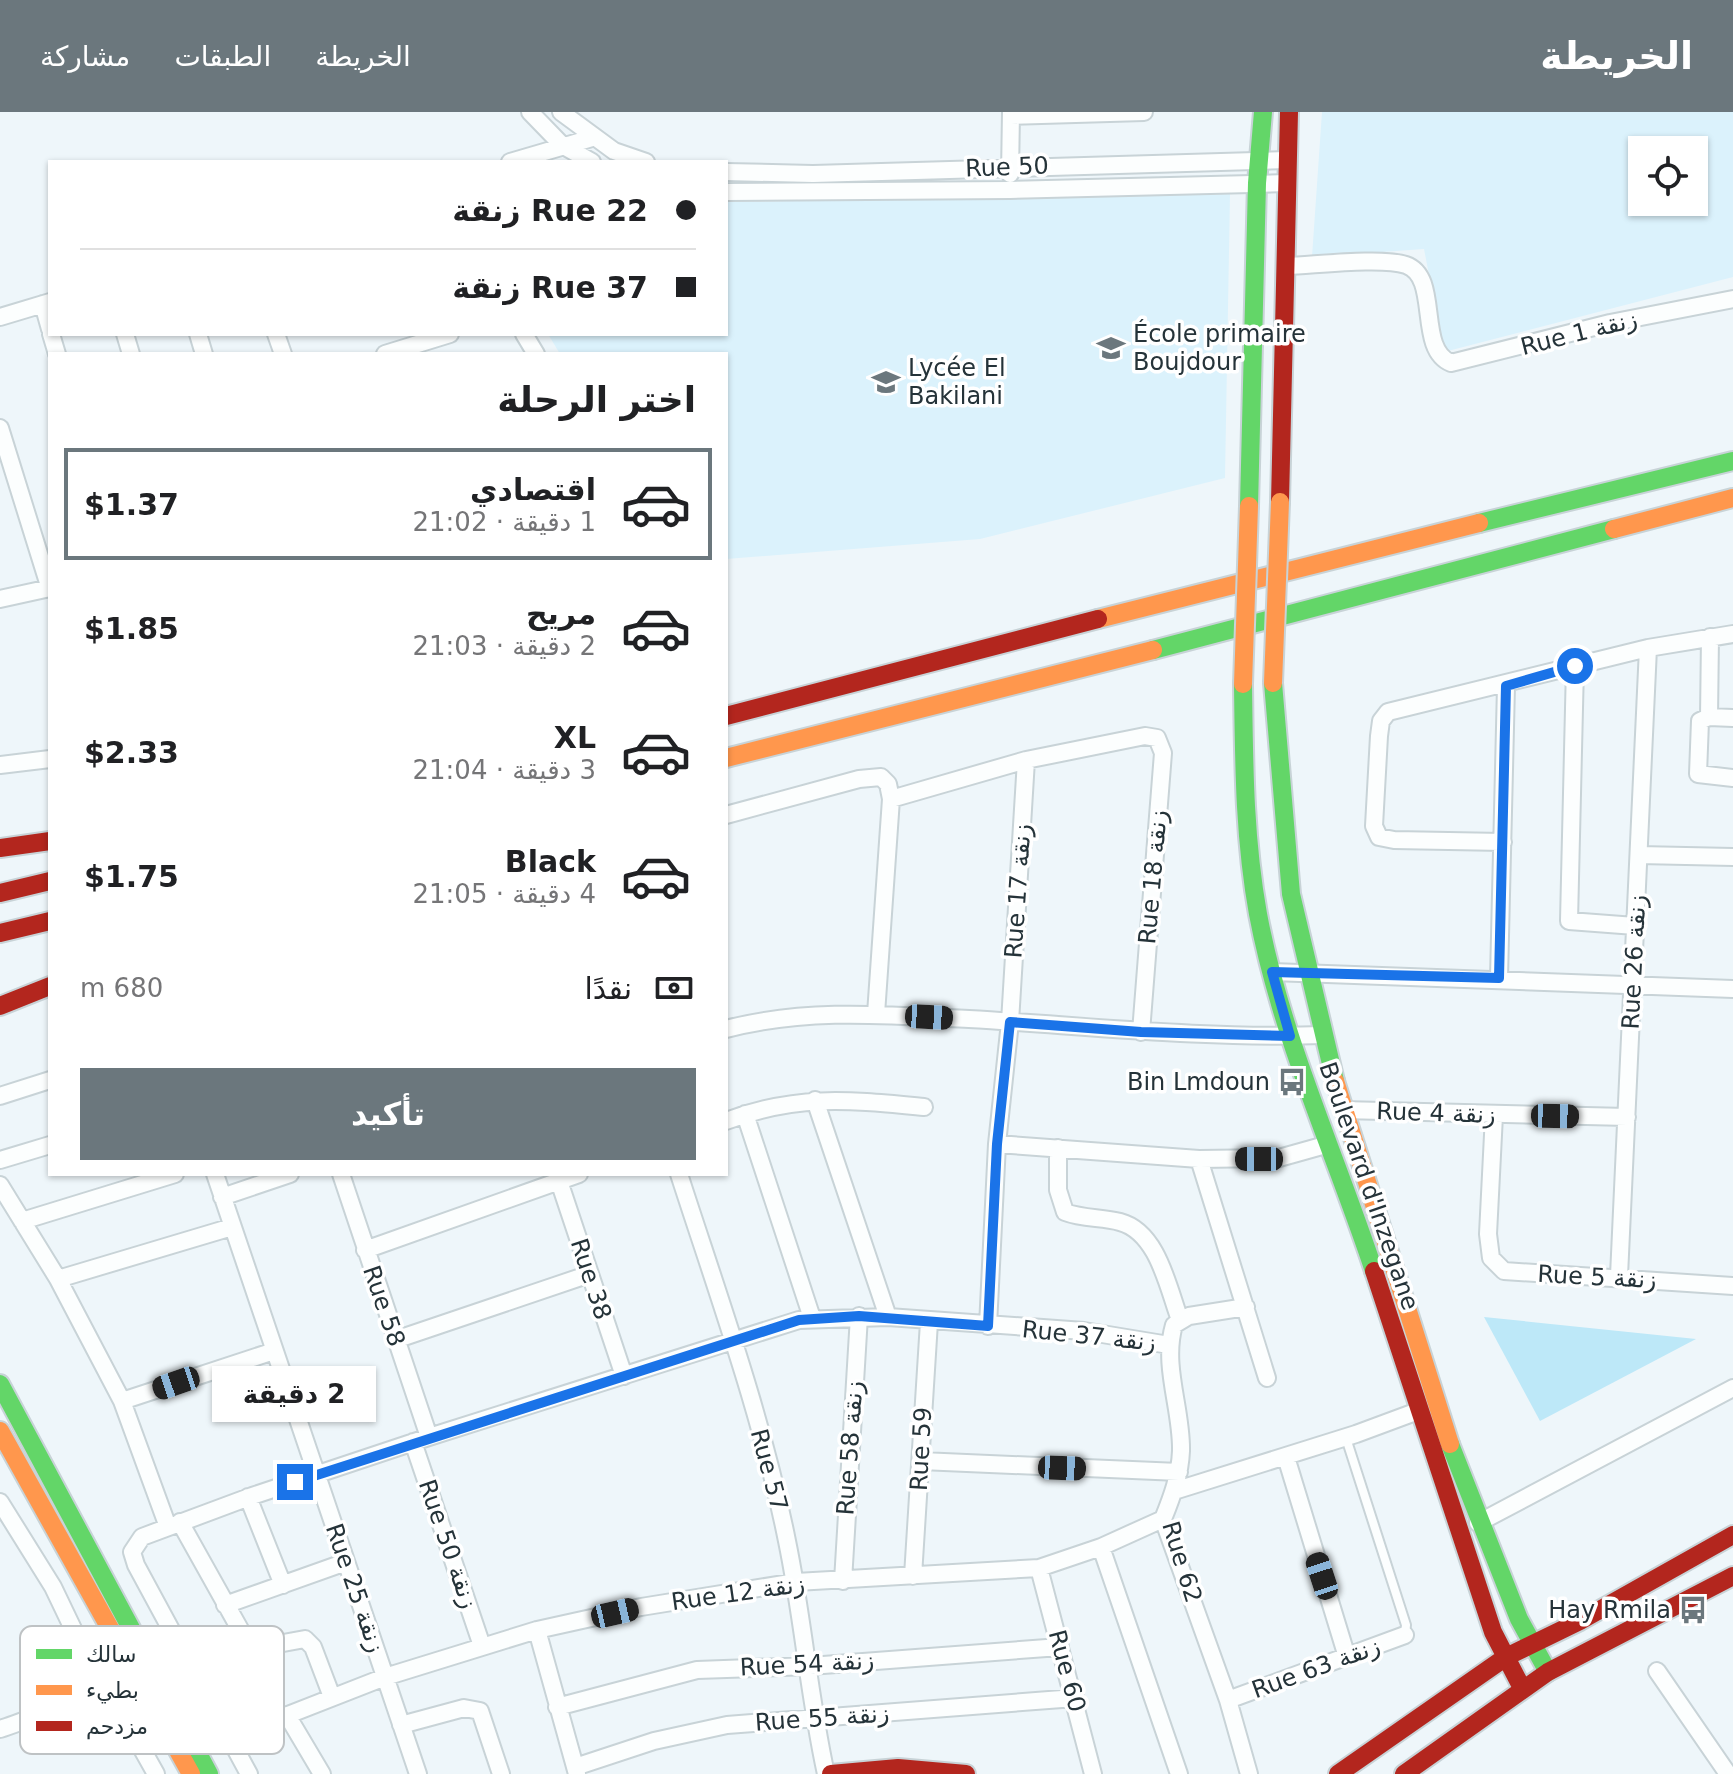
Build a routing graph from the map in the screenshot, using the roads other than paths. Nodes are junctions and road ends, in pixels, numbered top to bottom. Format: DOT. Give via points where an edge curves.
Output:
graph roads {
  1 [pos="530,112"];
  2 [pos="561,112"];
  3 [pos="1144,112"];
  4 [pos="1263,112"];
  5 [pos="1289,112"];
  6 [pos="1011,114"];
  7 [pos="592,138"];
  8 [pos="562,145"];
  9 [pos="516,160"];
  10 [pos="588,160"];
  11 [pos="640,160"];
  12 [pos="1288,160"];
  13 [pos="1258,161"];
  14 [pos="1010,167"];
  15 [pos="728,172"];
  16 [pos="1257,183"];
  17 [pos="1287,183"];
  18 [pos="1010,190"];
  19 [pos="728,192"];
  20 [pos="1287,266"];
  21 [pos="1733,299"];
  22 [pos="46,303"];
  23 [pos="0,317"];
  24 [pos="444,336"];
  25 [pos="392,352"];
  26 [pos="0,428"];
  27 [pos="3,448"];
  28 [pos="1733,461"];
  29 [pos="1733,498"];
  30 [pos="48,583"];
  31 [pos="48,589"];
  32 [pos="0,599"];
  33 [pos="1733,634"];
  34 [pos="1710,637"];
  35 [pos="1648,648"];
  36 [pos="1575,666"];
  37 [pos="1506,686"];
  38 [pos="728,715"];
  39 [pos="1709,717"];
  40 [pos="1733,718"];
  41 [pos="728,758"];
  42 [pos="48,759"];
  43 [pos="1026,760"];
  44 [pos="0,765"];
  45 [pos="1733,778"];
  46 [pos="891,799"];
  47 [pos="728,814"];
  48 [pos="48,841"];
  49 [pos="1503,842"];
  50 [pos="0,848"];
  51 [pos="1639,855"];
  52 [pos="1733,857"];
  53 [pos="48,881"];
  54 [pos="0,893"];
  55 [pos="48,921"];
  56 [pos="1635,926"];
  57 [pos="0,933"];
  58 [pos="1310,971"];
  59 [pos="1272,972"];
  60 [pos="1499,978"];
  61 [pos="1631,985"];
  62 [pos="48,987"];
  63 [pos="1733,989"];
  64 [pos="0,1006"];
  65 [pos="876,1014"];
  66 [pos="1010,1022"];
  67 [pos="728,1029"];
  68 [pos="1141,1032"];
  69 [pos="1323,1035"];
  70 [pos="1290,1036"];
  71 [pos="48,1081"];
  72 [pos="0,1096"];
  73 [pos="815,1100"];
  74 [pos="924,1107"];
  75 [pos="1342,1110"];
  76 [pos="745,1114"];
  77 [pos="1494,1115"];
  78 [pos="1627,1117"];
  79 [pos="728,1120"];
  80 [pos="997,1144"];
  81 [pos="1329,1144"];
  82 [pos="48,1146"];
  83 [pos="1058,1148"];
  84 [pos="1199,1159"];
  85 [pos="0,1160"];
  86 [pos="168,1176"];
  87 [pos="216,1176"];
  88 [pos="284,1176"];
  89 [pos="342,1176"];
  90 [pos="573,1176"];
  91 [pos="680,1176"];
  92 [pos="559,1181"];
  93 [pos="0,1185"];
  94 [pos="222,1197"];
  95 [pos="22,1221"];
  96 [pos="232,1227"];
  97 [pos="365,1250"];
  98 [pos="590,1274"];
  99 [pos="1619,1276"];
  100 [pos="58,1279"];
  101 [pos="1733,1286"];
  102 [pos="1246,1307"];
  103 [pos="859,1316"];
  104 [pos="888,1317"];
  105 [pos="812,1318"];
  106 [pos="1180,1320"];
  107 [pos="929,1322"];
  108 [pos="988,1326"];
  109 [pos="734,1338"];
  110 [pos="395,1340"];
  111 [pos="1169,1345"];
  112 [pos="274,1351"];
  113 [pos="624,1376"];
  114 [pos="1267,1378"];
  115 [pos="0,1384"];
  116 [pos="1733,1388"];
  117 [pos="122,1401"];
  118 [pos="1418,1411"];
  119 [pos="0,1431"];
  120 [pos="1346,1438"];
  121 [pos="421,1440"];
  122 [pos="1286,1457"];
  123 [pos="921,1461"];
  124 [pos="1179,1472"];
  125 [pos="316,1475"];
  126 [pos="1174,1491"];
  127 [pos="248,1497"];
  128 [pos="0,1502"];
  129 [pos="1163,1519"];
  130 [pos="1478,1523"];
  131 [pos="174,1524"];
  132 [pos="1733,1535"];
  133 [pos="1101,1547"];
  134 [pos="346,1562"];
  135 [pos="1039,1568"];
  136 [pos="913,1576"];
  137 [pos="1733,1576"];
  138 [pos="843,1581"];
  139 [pos="796,1582"];
  140 [pos="283,1585"];
  141 [pos="225,1605"];
  142 [pos="69,1626"];
  143 [pos="109,1626"];
  144 [pos="127,1626"];
  145 [pos="169,1626"];
  146 [pos="237,1626"];
  147 [pos="537,1630"];
  148 [pos="1405,1635"];
  149 [pos="284,1643"];
  150 [pos="1531,1643"];
  151 [pos="482,1646"];
  152 [pos="1060,1647"];
  153 [pos="1347,1657"];
  154 [pos="1506,1657"];
  155 [pos="810,1666"];
  156 [pos="1657,1671"];
  157 [pos="1548,1672"];
  158 [pos="385,1677"];
  159 [pos="1522,1688"];
  160 [pos="332,1697"];
  161 [pos="1075,1698"];
  162 [pos="1228,1700"];
  163 [pos="557,1707"];
  164 [pos="287,1715"];
  165 [pos="284,1716"];
  166 [pos="813,1719"];
  167 [pos="20,1723"];
  168 [pos="401,1725"];
  169 [pos="0,1729"];
  170 [pos="145,1754"];
  171 [pos="180,1754"];
  172 [pos="198,1754"];
  173 [pos="238,1754"];
  174 [pos="576,1770"];
  175 [pos="156,1774"];
  176 [pos="191,1774"];
  177 [pos="209,1774"];
  178 [pos="249,1774"];
  179 [pos="322,1774"];
  180 [pos="418,1774"];
  181 [pos="501,1774"];
  182 [pos="828,1774"];
  183 [pos="966,1774"];
  184 [pos="1093,1774"];
  185 [pos="1179,1774"];
  186 [pos="1249,1774"];
  187 [pos="1338,1774"];
  188 [pos="1404,1774"];
  189 [pos="1728,1774"];
  1 -- 8 [label="street"];
  2 -- 7 [label="street"];
  3 -- 6 [label="street"];
  4 -- 13 [label="main road, Boulevard d'Inzegane"];
  5 -- 12 [label="main road, Boulevard d'Inzegane"];
  6 -- 14 [label="street"];
  7 -- 8 [label="street"];
  7 -- 11 [label="street"];
  8 -- 9 [label="street"];
  8 -- 10 [label="street"];
  12 -- 13 [label="street, Rue 50"];
  12 -- 17 [label="main road, Boulevard d'Inzegane"];
  13 -- 14 [label="street, Rue 50"];
  13 -- 16 [label="main road, Boulevard d'Inzegane"];
  14 -- 15 [label="street, Rue 50"];
  14 -- 18 [label="street"];
  16 -- 17 [label="street, Rue 50"];
  16 -- 18 [label="street, Rue 50"];
  16 -- 59 [label="main road, Boulevard d'Inzegane, bridge" via="1243,684 1250,865"];
  17 -- 20 [label="main road, Boulevard d'Inzegane"];
  18 -- 19 [label="street, Rue 50"];
  20 -- 21 [label="street, Rue 1 زنقة" via="1396,264 1414,269 1422,282 1434,345 1445,361 1458,363 1610,323"];
  20 -- 58 [label="main road, Boulevard d'Inzegane, bridge" via="1273,683 1286,858"];
  22 -- 23 [label="street"];
  24 -- 25 [label="street"];
  26 -- 27 [label="street"];
  27 -- 30 [label="street"];
  28 -- 38 [label="main road"];
  29 -- 41 [label="main road"];
  31 -- 32 [label="street"];
  33 -- 34 [label="street"];
  34 -- 35 [label="street"];
  34 -- 39 [label="street"];
  35 -- 36 [label="street"];
  35 -- 51 [label="street, Rue 26 زنقة"];
  36 -- 37 [label="street"];
  36 -- 56 [label="street" via="1569,921"];
  37 -- 49 [label="street"];
  37 -- 49 [label="street" via="1401,707 1384,717 1374,813 1375,831 1384,838"];
  39 -- 40 [label="street"];
  39 -- 45 [label="street" via="1700,721 1698,774"];
  42 -- 44 [label="street"];
  43 -- 46 [label="street"];
  43 -- 66 [label="street, Rue 17 زنقة"];
  43 -- 68 [label="street, Rue 18 زنقة" via="1145,736 1160,741"];
  46 -- 47 [label="street" via="884,778 859,779"];
  46 -- 65 [label="street"];
  48 -- 50 [label="main road"];
  49 -- 60 [label="street"];
  51 -- 52 [label="street"];
  51 -- 56 [label="street, Rue 26 زنقة"];
  53 -- 54 [label="main road"];
  55 -- 57 [label="main road"];
  56 -- 61 [label="street, Rue 26 زنقة"];
  58 -- 59 [label="street"];
  58 -- 60 [label="street"];
  58 -- 69 [label="main road, Boulevard d'Inzegane"];
  59 -- 70 [label="main road, Boulevard d'Inzegane"];
  60 -- 61 [label="street"];
  61 -- 63 [label="street"];
  61 -- 78 [label="street, Rue 26 زنقة"];
  62 -- 64 [label="main road"];
  65 -- 66 [label="street"];
  65 -- 67 [label="street" via="793,1016"];
  66 -- 68 [label="street"];
  66 -- 80 [label="street, Rue 17 زنقة"];
  68 -- 70 [label="street"];
  69 -- 70 [label="street"];
  69 -- 75 [label="main road, Boulevard d'Inzegane"];
  70 -- 81 [label="main road, Boulevard d'Inzegane"];
  71 -- 72 [label="street"];
  73 -- 74 [label="street"];
  73 -- 76 [label="street"];
  73 -- 104 [label="street"];
  75 -- 77 [label="street, Rue 4 زنقة"];
  75 -- 130 [label="main road, Boulevard d'Inzegane"];
  76 -- 79 [label="street"];
  76 -- 105 [label="street"];
  77 -- 78 [label="street, Rue 4 زنقة"];
  77 -- 99 [label="street, Rue 5 زنقة" via="1491,1258 1504,1271"];
  78 -- 99 [label="street, Rue 26 زنقة"];
  80 -- 83 [label="street"];
  80 -- 108 [label="street, Rue 17 زنقة"];
  81 -- 84 [label="street" via="1279,1158"];
  81 -- 118 [label="main road, Boulevard d'Inzegane"];
  82 -- 85 [label="street"];
  83 -- 84 [label="street"];
  83 -- 106 [label="street" via="1058,1190 1065,1212 1138,1229 1157,1259"];
  84 -- 102 [label="street"];
  86 -- 95 [label="street"];
  87 -- 94 [label="street, Rue 25 زنقة"];
  88 -- 94 [label="street"];
  89 -- 97 [label="street, Rue 58"];
  90 -- 92 [label="street"];
  91 -- 109 [label="street, Rue 57"];
  92 -- 97 [label="street"];
  92 -- 98 [label="street, Rue 38"];
  93 -- 95 [label="street"];
  94 -- 96 [label="street, Rue 25 زنقة"];
  95 -- 100 [label="street"];
  96 -- 100 [label="street"];
  96 -- 112 [label="street, Rue 25 زنقة"];
  97 -- 110 [label="street, Rue 58"];
  98 -- 110 [label="street"];
  98 -- 113 [label="street, Rue 38"];
  99 -- 101 [label="street, Rue 5 زنقة"];
  100 -- 117 [label="street"];
  102 -- 106 [label="street"];
  102 -- 114 [label="street"];
  103 -- 104 [label="street, Rue 37 زنقة"];
  103 -- 105 [label="street, Rue 37 زنقة"];
  103 -- 138 [label="street, Rue 58 زنقة"];
  104 -- 107 [label="street, Rue 37 زنقة"];
  105 -- 109 [label="street, Rue 37 زنقة"];
  106 -- 111 [label="street"];
  107 -- 108 [label="street, Rue 37 زنقة"];
  107 -- 123 [label="street, Rue 59"];
  108 -- 111 [label="street, Rue 37 زنقة" via="1084,1331"];
  109 -- 113 [label="street, Rue 37 زنقة"];
  109 -- 139 [label="street, Rue 57"];
  110 -- 121 [label="street, Rue 58"];
  111 -- 124 [label="street, Rue 62" via="1180,1430"];
  112 -- 117 [label="street"];
  112 -- 125 [label="street, Rue 25 زنقة"];
  113 -- 121 [label="street, Rue 37 زنقة"];
  115 -- 144 [label="main road"];
  116 -- 130 [label="street"];
  117 -- 131 [label="street"];
  118 -- 120 [label="street"];
  118 -- 154 [label="main road, Boulevard d'Inzegane"];
  119 -- 143 [label="main road"];
  120 -- 122 [label="street"];
  120 -- 148 [label="lane"];
  121 -- 125 [label="street, Rue 37 زنقة"];
  121 -- 151 [label="street, Rue 50 زنقة"];
  122 -- 126 [label="street"];
  122 -- 153 [label="street"];
  123 -- 124 [label="street"];
  123 -- 136 [label="street, Rue 59"];
  124 -- 126 [label="street, Rue 62"];
  125 -- 127 [label="street, Rue 37 زنقة"];
  125 -- 134 [label="street, Rue 25 زنقة"];
  126 -- 129 [label="street, Rue 62"];
  127 -- 131 [label="street, Rue 37 زنقة"];
  127 -- 140 [label="street"];
  128 -- 142 [label="street" via="53,1587"];
  129 -- 133 [label="street, Rue 12 زنقة"];
  129 -- 162 [label="street, Rue 62"];
  130 -- 150 [label="main road, Boulevard d'Inzegane"];
  131 -- 141 [label="street"];
  131 -- 145 [label="street, Rue 37 زنقة" via="135,1544 132,1552"];
  132 -- 150 [label="main road"];
  133 -- 135 [label="street, Rue 12 زنقة"];
  133 -- 185 [label="street"];
  134 -- 140 [label="street"];
  134 -- 158 [label="street, Rue 25 زنقة"];
  135 -- 136 [label="street, Rue 12 زنقة"];
  135 -- 152 [label="street, Rue 60"];
  136 -- 138 [label="street, Rue 12 زنقة"];
  137 -- 157 [label="main road"];
  138 -- 139 [label="street, Rue 12 زنقة"];
  139 -- 147 [label="street, Rue 12 زنقة"];
  139 -- 155 [label="street, Rue 57"];
  140 -- 141 [label="street"];
  141 -- 146 [label="street"];
  147 -- 151 [label="street, Rue 12 زنقة"];
  147 -- 163 [label="street"];
  148 -- 153 [label="street, Rue 63 زنقة"];
  149 -- 160 [label="street" via="305,1639 313,1647"];
  150 -- 154 [label="main road"];
  150 -- 157 [label="main road, Boulevard d'Inzegane"];
  151 -- 158 [label="street, Rue 12 زنقة"];
  152 -- 155 [label="street, Rue 54 زنقة"];
  152 -- 161 [label="street, Rue 60"];
  153 -- 162 [label="street, Rue 63 زنقة"];
  154 -- 159 [label="main road, Boulevard d'Inzegane"];
  154 -- 187 [label="main road"];
  155 -- 163 [label="street, Rue 54 زنقة" via="697,1670"];
  155 -- 166 [label="street, Rue 57"];
  156 -- 189 [label="street"];
  157 -- 159 [label="main road"];
  158 -- 160 [label="street, Rue 12 زنقة"];
  158 -- 168 [label="street, Rue 25 زنقة"];
  159 -- 188 [label="main road"];
  160 -- 164 [label="street, Rue 12 زنقة"];
  161 -- 166 [label="street, Rue 55 زنقة"];
  161 -- 184 [label="street, Rue 60"];
  162 -- 186 [label="street, Rue 62"];
  163 -- 174 [label="street"];
  164 -- 165 [label="street, Rue 12 زنقة"];
  164 -- 179 [label="street"];
  166 -- 174 [label="street, Rue 55 زنقة" via="695,1731"];
  166 -- 182 [label="street, Rue 57"];
  167 -- 169 [label="street"];
  168 -- 180 [label="street, Rue 25 زنقة"];
  168 -- 181 [label="street" via="464,1708 480,1711"];
  170 -- 175 [label="street"];
  171 -- 176 [label="main road"];
  172 -- 177 [label="main road"];
  173 -- 178 [label="street"];
  182 -- 183 [label="main road" via="900,1765"];
}
